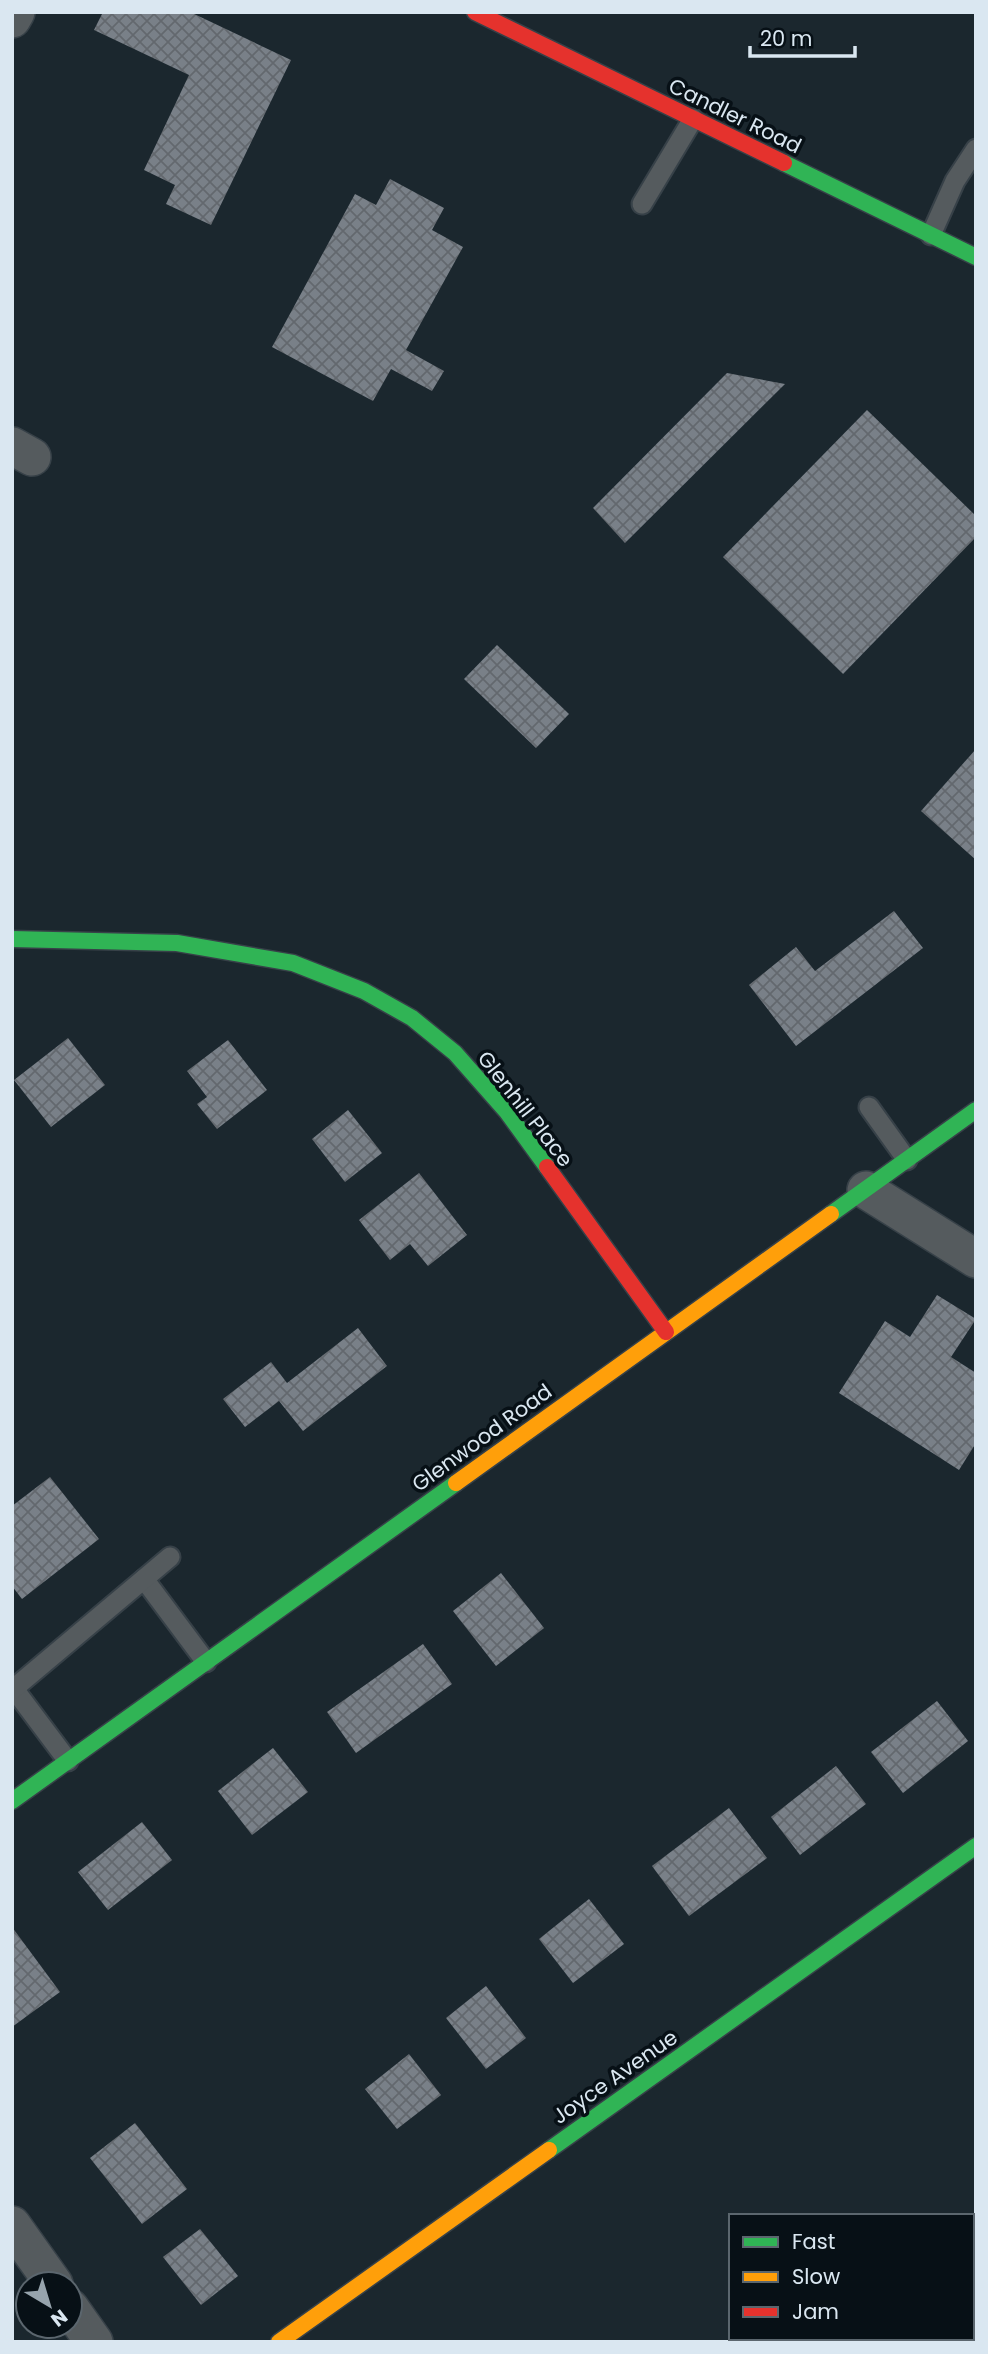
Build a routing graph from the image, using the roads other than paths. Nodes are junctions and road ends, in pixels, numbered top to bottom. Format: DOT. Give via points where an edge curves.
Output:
graph roads {
  1 [pos="16,12"];
  2 [pos="496,17"];
  3 [pos="12,19"];
  4 [pos="694,119"];
  5 [pos="976,149"];
  6 [pos="642,204"];
  7 [pos="931,235"];
  8 [pos="976,257"];
  9 [pos="12,939"];
  10 [pos="869,1107"];
  11 [pos="974,1114"];
  12 [pos="907,1160"];
  13 [pos="866,1190"];
  14 [pos="976,1259"];
  15 [pos="666,1332"];
  16 [pos="170,1557"];
  17 [pos="144,1579"];
  18 [pos="206,1662"];
  19 [pos="13,1690"];
  20 [pos="68,1761"];
  21 [pos="12,1801"];
  22 [pos="976,1846"];
  23 [pos="12,2225"];
  24 [pos="44,2270"];
  25 [pos="279,2342"];
  1 -- 3 [label="street"];
  2 -- 4 [label="main road, Candler Road"];
  4 -- 6 [label="lane"];
  4 -- 7 [label="main road, Candler Road"];
  5 -- 7 [label="lane" via="955,181"];
  7 -- 8 [label="main road, Candler Road"];
  9 -- 15 [label="main road, Glenhill Place" via="177,943 293,963 364,991 412,1018 454,1053 507,1112"];
  10 -- 12 [label="lane"];
  11 -- 12 [label="main road, Glenwood Road"];
  12 -- 13 [label="main road, Glenwood Road"];
  13 -- 14 [label="street"];
  13 -- 15 [label="main road, Glenwood Road"];
  15 -- 18 [label="main road, Glenwood Road"];
  16 -- 17 [label="lane"];
  17 -- 18 [label="lane"];
  17 -- 19 [label="lane"];
  18 -- 20 [label="main road, Glenwood Road"];
  19 -- 20 [label="lane"];
  20 -- 21 [label="main road, Glenwood Road"];
  22 -- 25 [label="main road, Joyce Avenue"];
  23 -- 24 [label="street"];
}
